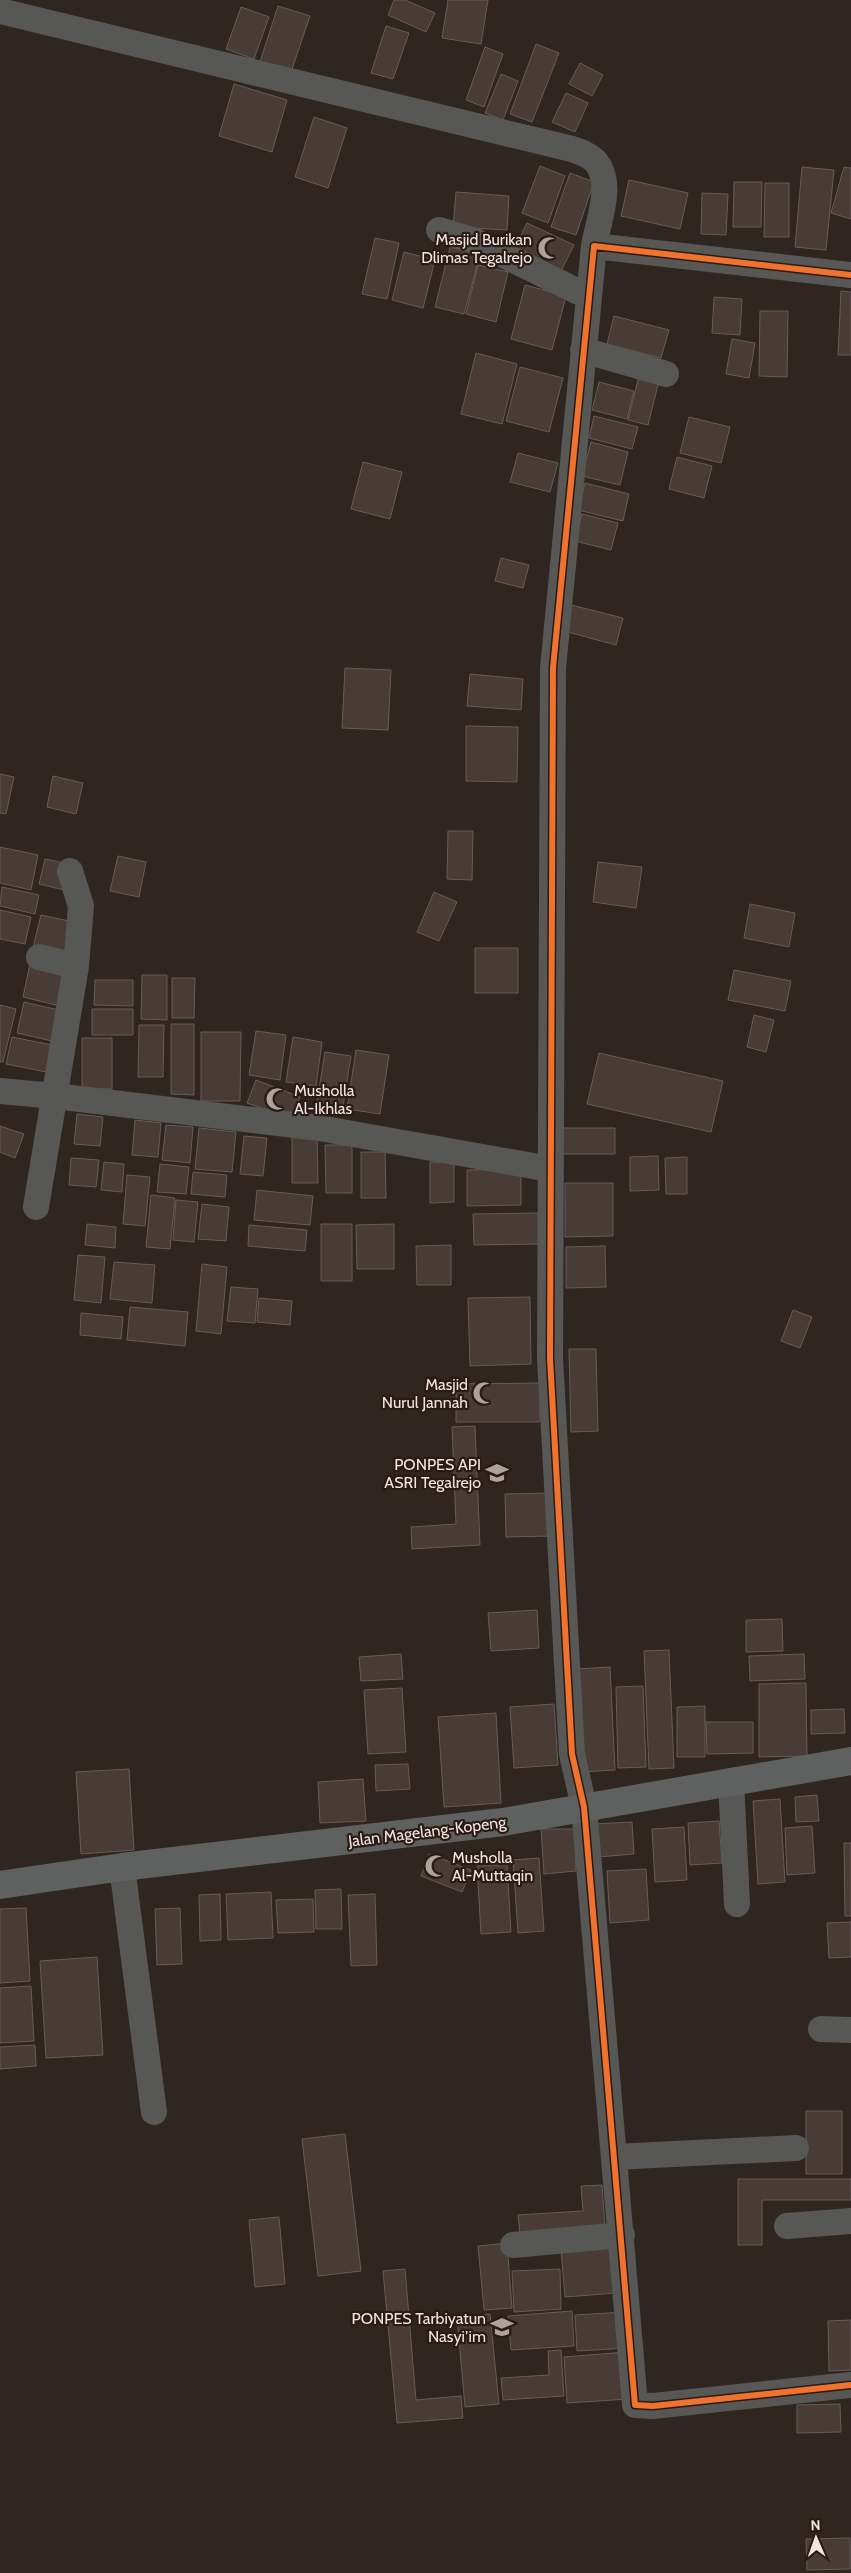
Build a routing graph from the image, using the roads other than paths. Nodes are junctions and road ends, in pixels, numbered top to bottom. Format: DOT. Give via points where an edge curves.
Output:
graph roads {
  1 [pos="0,11"];
  2 [pos="439,230"];
  3 [pos="594,246"];
  4 [pos="851,276"];
  5 [pos="589,297"];
  6 [pos="584,350"];
  7 [pos="666,374"];
  8 [pos="70,871"];
  9 [pos="39,957"];
  10 [pos="76,966"];
  11 [pos="0,1091"];
  12 [pos="55,1096"];
  13 [pos="550,1169"];
  14 [pos="36,1207"];
  15 [pos="851,1761"];
  16 [pos="731,1781"];
  17 [pos="584,1808"];
  18 [pos="122,1867"];
  19 [pos="0,1885"];
  20 [pos="736,1904"];
  21 [pos="821,2029"];
  22 [pos="851,2030"];
  23 [pos="154,2112"];
  24 [pos="796,2148"];
  25 [pos="614,2157"];
  26 [pos="851,2221"];
  27 [pos="787,2226"];
  28 [pos="622,2235"];
  29 [pos="513,2245"];
  30 [pos="851,2385"];
  1 -- 3 [label="street" via="572,149 596,161 605,182"];
  2 -- 5 [label="street" via="475,241"];
  3 -- 4 [label="street"];
  3 -- 5 [label="street"];
  5 -- 6 [label="street"];
  6 -- 7 [label="street"];
  6 -- 13 [label="street" via="553,668"];
  8 -- 10 [label="street" via="81,906"];
  9 -- 10 [label="street"];
  10 -- 12 [label="street"];
  11 -- 12 [label="street"];
  12 -- 13 [label="street" via="319,1128"];
  12 -- 14 [label="street"];
  13 -- 17 [label="street" via="550,1368 572,1754"];
  15 -- 16 [label="main road, Jalan Magelang-Kopeng"];
  16 -- 17 [label="main road, Jalan Magelang-Kopeng"];
  16 -- 20 [label="street"];
  17 -- 18 [label="main road, Jalan Magelang-Kopeng" via="504,1822"];
  17 -- 25 [label="street"];
  18 -- 19 [label="main road, Jalan Magelang-Kopeng"];
  18 -- 23 [label="street"];
  21 -- 22 [label="street"];
  24 -- 25 [label="street"];
  25 -- 28 [label="street"];
  26 -- 27 [label="street"];
  28 -- 29 [label="street"];
  28 -- 30 [label="street" via="635,2405 653,2406"];
}
